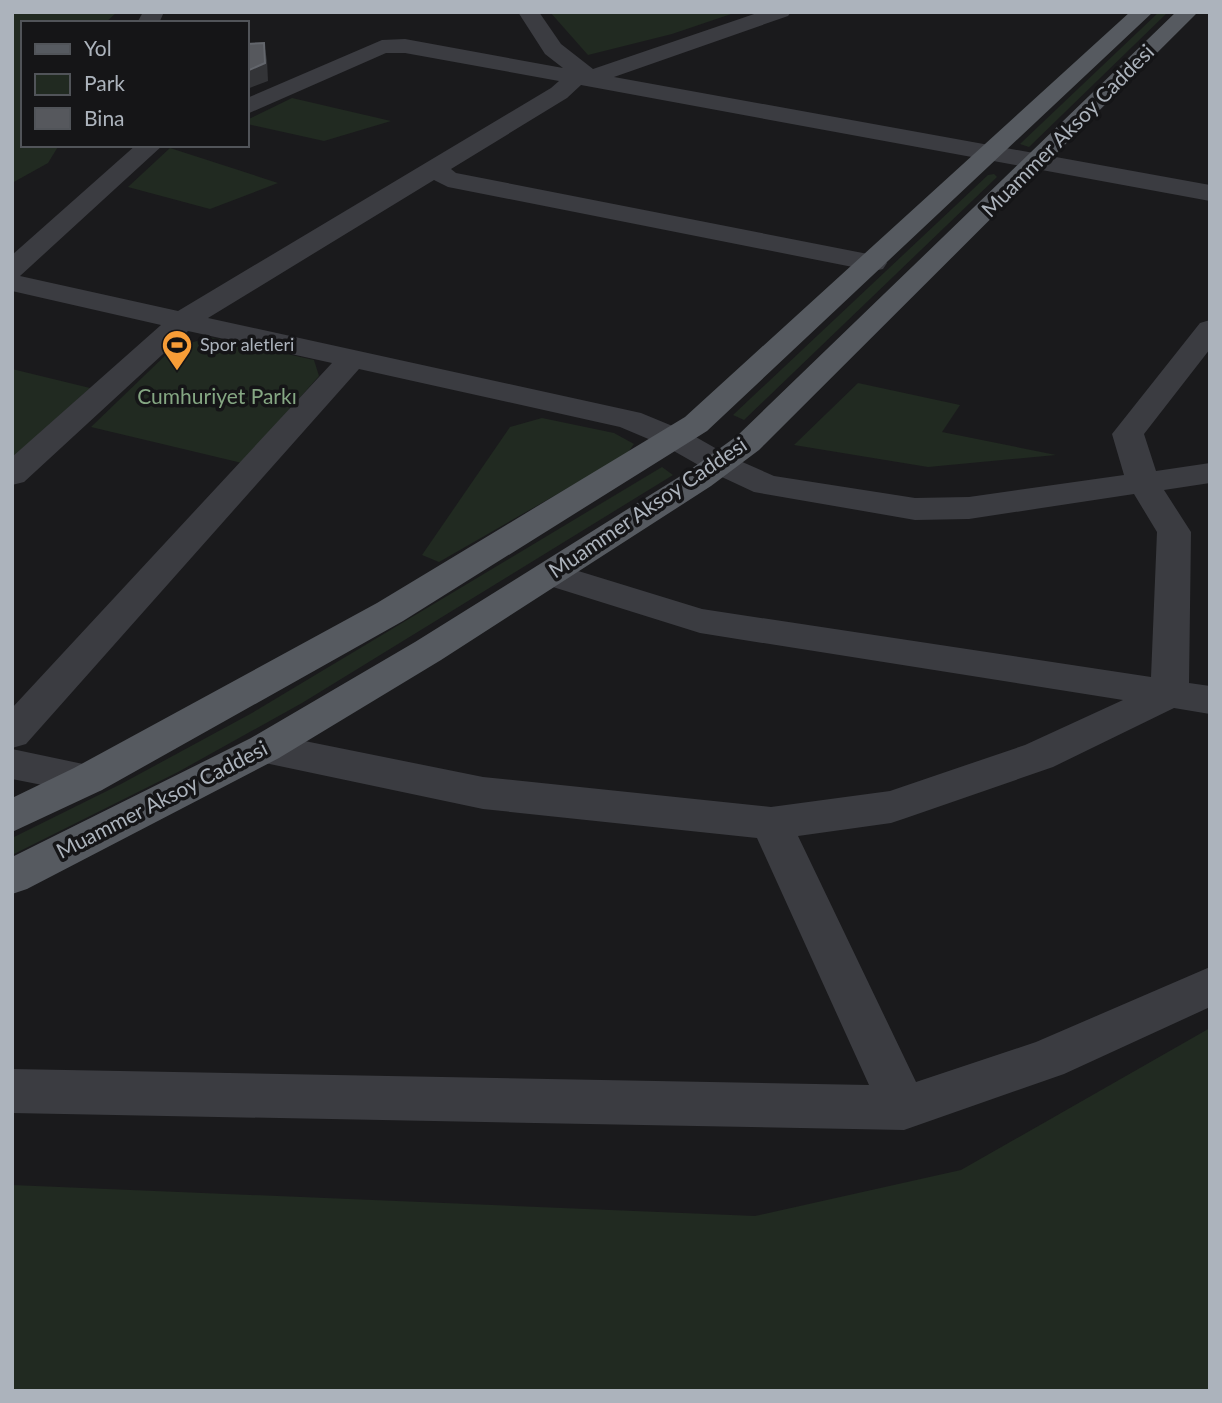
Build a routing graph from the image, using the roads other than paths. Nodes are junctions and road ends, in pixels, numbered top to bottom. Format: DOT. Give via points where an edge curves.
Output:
graph roads {
  1 [pos="528,12"];
  2 [pos="1143,12"];
  3 [pos="1188,12"];
  4 [pos="765,15"];
  5 [pos="583,78"];
  6 [pos="248,107"];
  7 [pos="149,147"];
  8 [pos="990,154"];
  9 [pos="1037,163"];
  10 [pos="435,168"];
  11 [pos="1210,193"];
  12 [pos="873,262"];
  13 [pos="12,270"];
  14 [pos="24,286"];
  15 [pos="12,308"];
  16 [pos="182,321"];
  17 [pos="1210,329"];
  18 [pos="353,358"];
  19 [pos="676,439"];
  20 [pos="720,464"];
  21 [pos="1210,473"];
  22 [pos="12,475"];
  23 [pos="1143,482"];
  24 [pos="549,574"];
  25 [pos="1170,694"];
  26 [pos="1210,700"];
  27 [pos="12,734"];
  28 [pos="265,748"];
  29 [pos="12,764"];
  30 [pos="88,779"];
  31 [pos="12,816"];
  32 [pos="771,823"];
  33 [pos="12,877"];
  34 [pos="1210,986"];
  35 [pos="12,1091"];
  36 [pos="904,1108"];
  1 -- 5 [label="street" via="553,49"];
  2 -- 8 [label="main road"];
  3 -- 9 [label="main road, Muammer Aksoy Caddesi"];
  4 -- 5 [label="street"];
  5 -- 6 [label="street" via="405,46 382,47"];
  5 -- 8 [label="street"];
  5 -- 10 [label="street"];
  7 -- 13 [label="street"];
  8 -- 9 [label="street"];
  8 -- 12 [label="main road"];
  9 -- 11 [label="street"];
  9 -- 20 [label="main road, Muammer Aksoy Caddesi" via="777,418"];
  10 -- 12 [label="street" via="448,179"];
  10 -- 16 [label="street"];
  12 -- 19 [label="main road" via="738,389"];
  14 -- 15 [label="street"];
  14 -- 16 [label="street"];
  16 -- 18 [label="street"];
  16 -- 22 [label="street"];
  17 -- 23 [label="street" via="1128,433"];
  18 -- 19 [label="street" via="630,420"];
  18 -- 27 [label="street"];
  19 -- 20 [label="street"];
  19 -- 30 [label="main road" via="390,612"];
  20 -- 23 [label="street" via="766,485 915,509 969,508"];
  20 -- 24 [label="main road, Muammer Aksoy Caddesi"];
  21 -- 23 [label="street"];
  23 -- 25 [label="street" via="1174,532"];
  24 -- 25 [label="street" via="700,621"];
  24 -- 28 [label="main road, Muammer Aksoy Caddesi"];
  25 -- 26 [label="street"];
  25 -- 32 [label="street" via="1040,756 891,807"];
  28 -- 32 [label="street" via="483,793"];
  28 -- 33 [label="main road, Muammer Aksoy Caddesi"];
  29 -- 30 [label="street"];
  30 -- 31 [label="main road"];
  32 -- 36 [label="street"];
  34 -- 36 [label="street" via="1047,1059"];
  35 -- 36 [label="street"];
}
